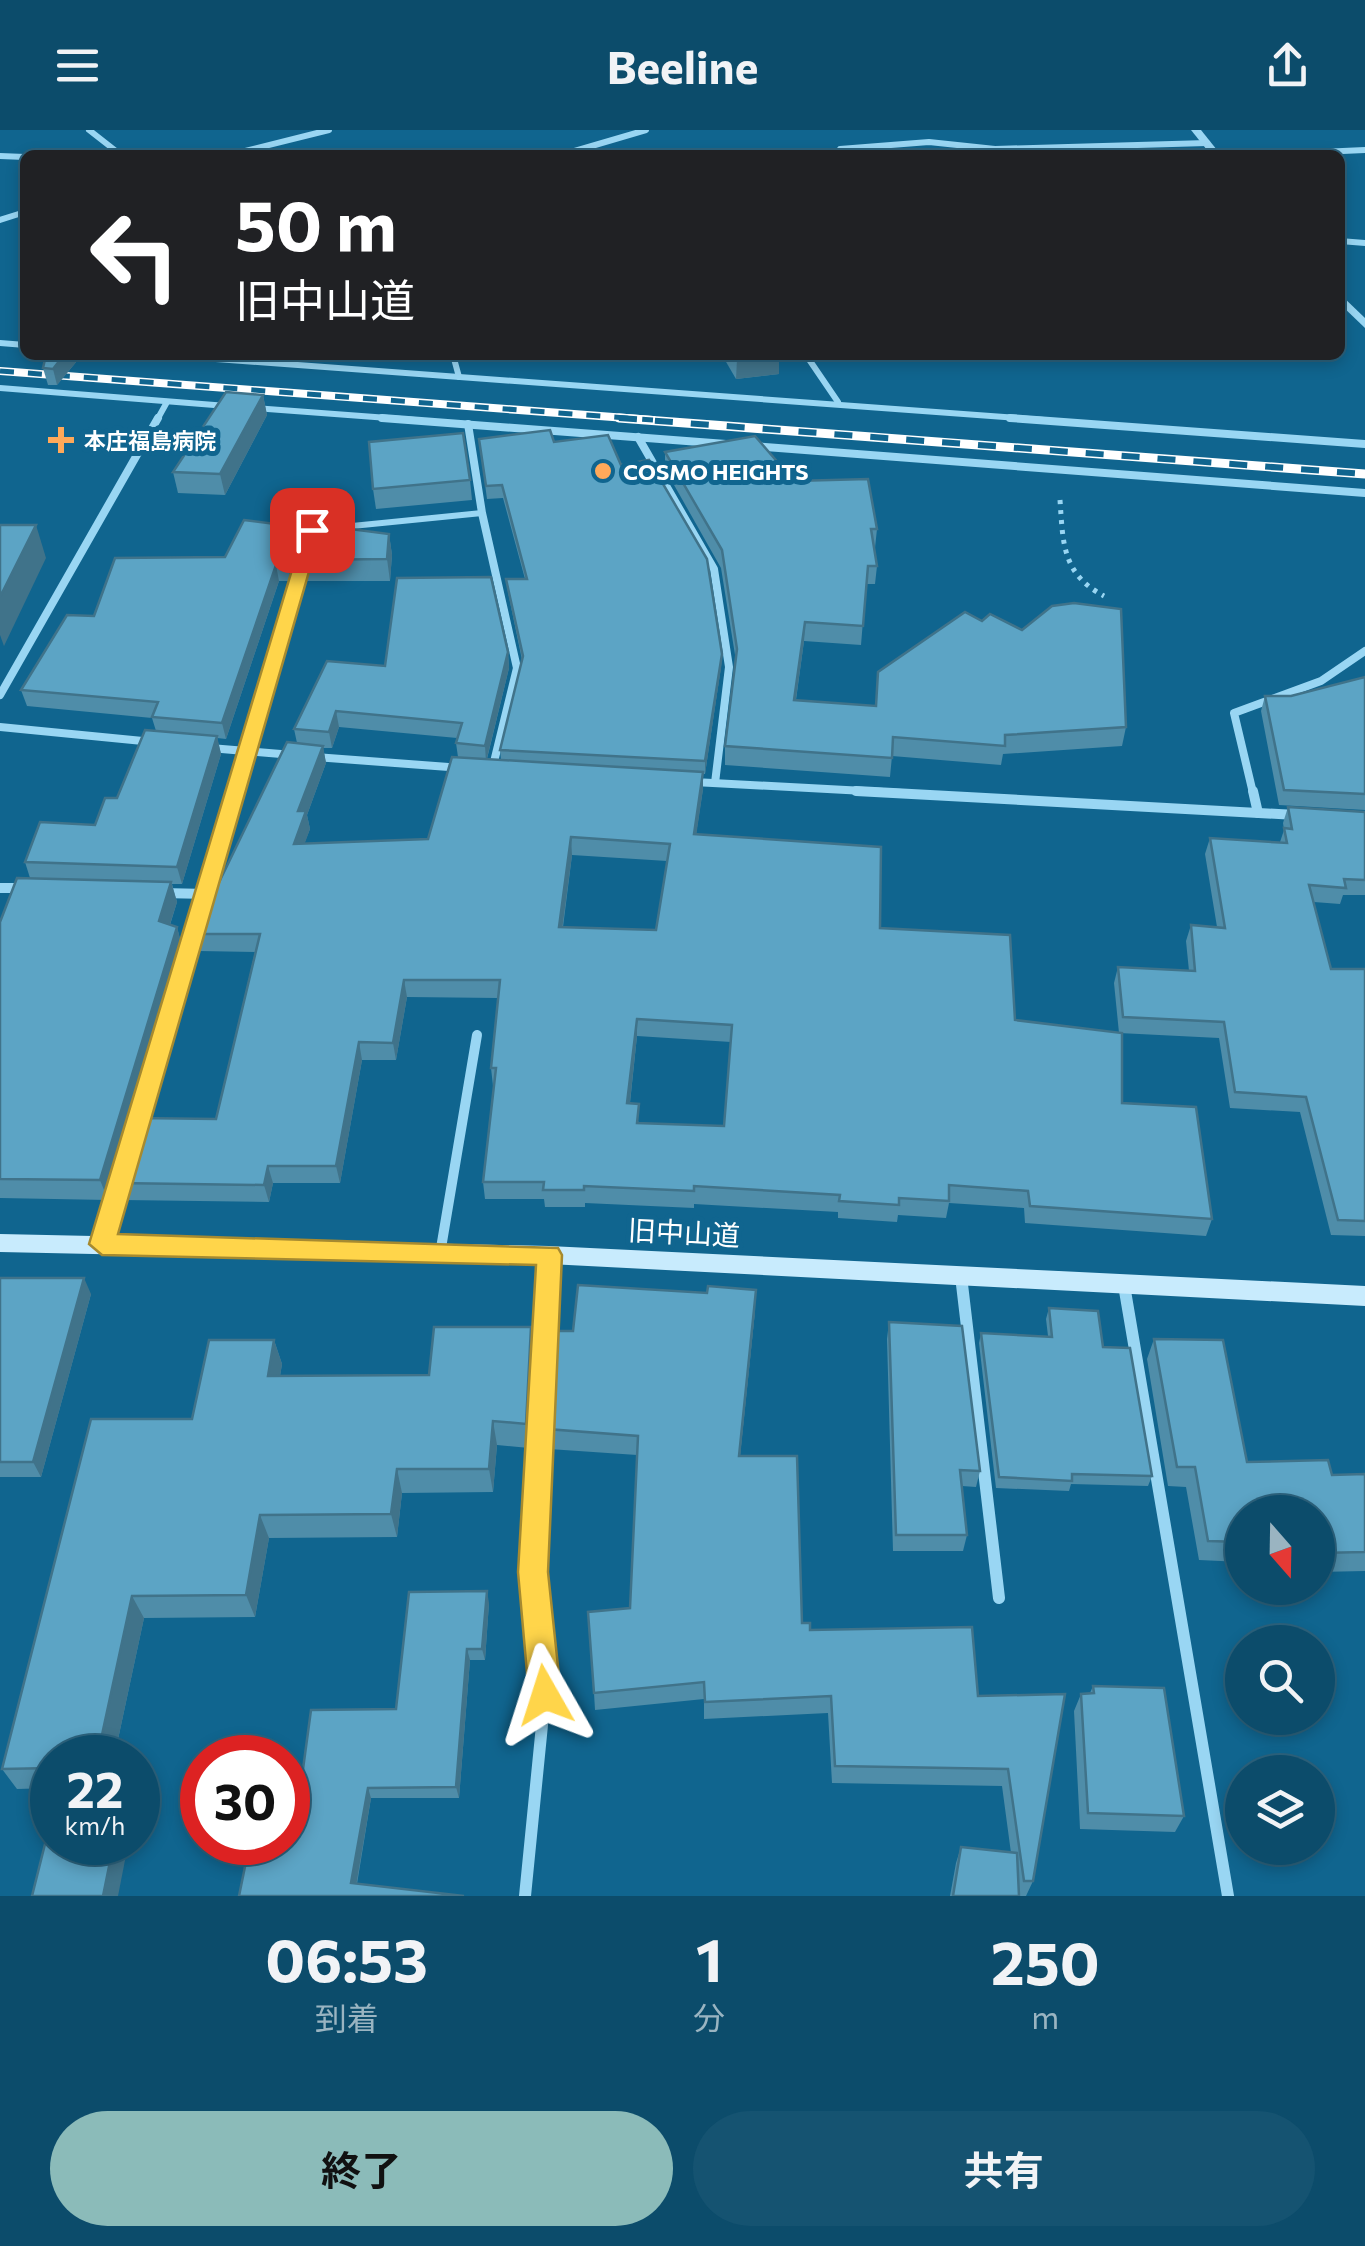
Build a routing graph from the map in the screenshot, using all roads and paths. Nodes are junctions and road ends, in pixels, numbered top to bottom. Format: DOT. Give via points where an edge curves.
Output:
graph roads {
  1 [pos="89,130"];
  2 [pos="277,130"];
  3 [pos="329,130"];
  4 [pos="646,130"];
  5 [pos="1196,130"];
  6 [pos="278,141"];
  7 [pos="1206,144"];
  8 [pos="114,150"];
  9 [pos="246,150"];
  10 [pos="577,150"];
  11 [pos="839,150"];
  12 [pos="1211,150"];
  13 [pos="1345,303"];
  14 [pos="1365,326"];
  15 [pos="230,360"];
  16 [pos="454,360"];
  17 [pos="809,360"];
  18 [pos="459,377"];
  19 [pos="0,388"];
  20 [pos="167,402"];
  21 [pos="838,402"];
  22 [pos="468,424"];
  23 [pos="638,437"];
  24 [pos="1365,444"];
  25 [pos="1057,469"];
  26 [pos="1365,493"];
  27 [pos="482,513"];
  28 [pos="312,530"];
  29 [pos="307,548"];
  30 [pos="1104,596"];
  31 [pos="1365,652"];
  32 [pos="0,695"];
  33 [pos="0,727"];
  34 [pos="173,744"];
  35 [pos="192,746"];
  36 [pos="250,752"];
  37 [pos="492,770"];
  38 [pos="510,772"];
  39 [pos="678,781"];
  40 [pos="715,783"];
  41 [pos="1258,813"];
  42 [pos="1312,816"];
  43 [pos="0,888"];
  44 [pos="38,889"];
  45 [pos="152,892"];
  46 [pos="208,894"];
  47 [pos="477,1035"];
  48 [pos="136,1134"];
  49 [pos="124,1171"];
  50 [pos="0,1243"];
  51 [pos="102,1244"];
  52 [pos="440,1254"];
  53 [pos="549,1255"];
  54 [pos="961,1276"];
  55 [pos="1124,1284"];
  56 [pos="1365,1296"];
  57 [pos="998,1598"];
  58 [pos="526,1896"];
  59 [pos="1228,1896"];
  1 -- 8 [label="street"];
  2 -- 6 [label="street"];
  3 -- 6 [label="street"];
  4 -- 10 [label="street"];
  5 -- 7 [label="street"];
  6 -- 9 [label="street"];
  7 -- 11 [label="street" via="995,149 929,142"];
  7 -- 12 [label="street"];
  13 -- 14 [label="street"];
  15 -- 18 [label="street"];
  16 -- 18 [label="street"];
  17 -- 21 [label="street"];
  18 -- 21 [label="street"];
  19 -- 20 [label="street"];
  20 -- 22 [label="street"];
  20 -- 32 [label="street"];
  21 -- 24 [label="street"];
  22 -- 23 [label="street"];
  22 -- 27 [label="street"];
  23 -- 25 [label="street"];
  23 -- 40 [label="street" via="714,569 728,666"];
  25 -- 26 [label="street"];
  25 -- 30 [label="path" via="1065,566 1082,586"];
  27 -- 28 [label="lane"];
  27 -- 37 [label="street" via="518,668"];
  29 -- 36 [label="lane"];
  31 -- 41 [label="street" via="1321,681 1234,713"];
  33 -- 34 [label="street"];
  35 -- 36 [label="street"];
  36 -- 37 [label="street"];
  36 -- 46 [label="street"];
  37 -- 38 [label="street"];
  39 -- 40 [label="street"];
  40 -- 41 [label="street"];
  41 -- 42 [label="street"];
  43 -- 44 [label="street"];
  45 -- 46 [label="street"];
  46 -- 48 [label="lane"];
  47 -- 52 [label="street"];
  49 -- 51 [label="lane"];
  50 -- 51 [label="main road, 旧中山道"];
  51 -- 52 [label="main road, 旧中山道"];
  52 -- 53 [label="main road, 旧中山道"];
  53 -- 54 [label="main road, 旧中山道"];
  53 -- 58 [label="street" via="533,1572 545,1695"];
  54 -- 55 [label="main road, 旧中山道"];
  54 -- 57 [label="street"];
  55 -- 56 [label="main road, 旧中山道"];
  55 -- 59 [label="street"];
}
